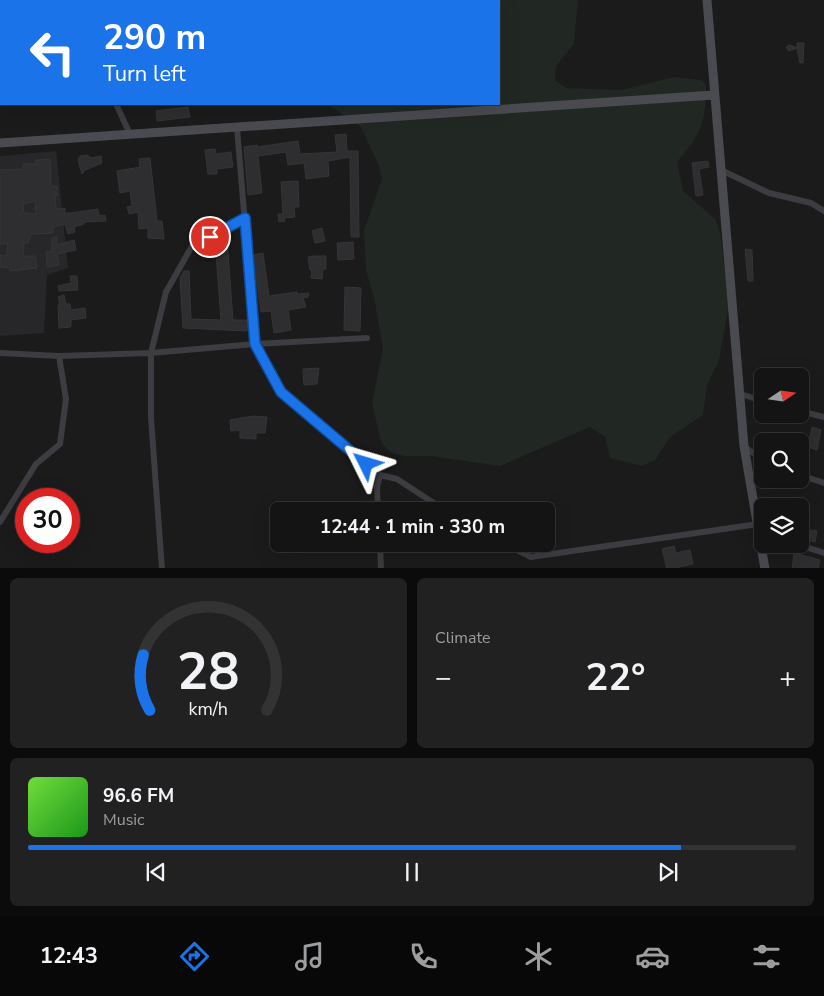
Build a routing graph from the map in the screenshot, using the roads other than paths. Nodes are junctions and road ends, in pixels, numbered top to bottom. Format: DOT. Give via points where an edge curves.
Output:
graph roads {
  1 [pos="707,0"];
  2 [pos="714,95"];
  3 [pos="116,105"];
  4 [pos="237,128"];
  5 [pos="130,134"];
  6 [pos="0,143"];
  7 [pos="721,170"];
  8 [pos="824,211"];
  9 [pos="245,218"];
  10 [pos="367,338"];
  11 [pos="255,344"];
  12 [pos="0,353"];
  13 [pos="151,353"];
  14 [pos="58,356"];
  15 [pos="741,394"];
  16 [pos="754,398"];
  17 [pos="809,413"];
  18 [pos="824,417"];
  19 [pos="744,446"];
  20 [pos="754,454"];
  21 [pos="380,475"];
  22 [pos="809,478"];
  23 [pos="824,483"];
  24 [pos="378,502"];
  25 [pos="432,502"];
  26 [pos="754,502"];
  27 [pos="0,522"];
  28 [pos="754,525"];
  29 [pos="809,548"];
  30 [pos="380,552"];
  31 [pos="521,552"];
  32 [pos="824,552"];
  33 [pos="762,553"];
  34 [pos="162,568"];
  35 [pos="381,568"];
  36 [pos="765,568"];
  1 -- 2 [label="street"];
  2 -- 4 [label="street"];
  2 -- 7 [label="street"];
  3 -- 5 [label="street"];
  4 -- 5 [label="street"];
  4 -- 9 [label="street"];
  5 -- 6 [label="street"];
  7 -- 8 [label="street" via="769,193 811,203"];
  7 -- 15 [label="street"];
  9 -- 11 [label="street"];
  9 -- 13 [label="street" via="192,246 166,292"];
  10 -- 11 [label="street"];
  11 -- 13 [label="street"];
  11 -- 21 [label="street" via="281,392"];
  12 -- 14 [label="street"];
  13 -- 14 [label="street"];
  13 -- 34 [label="street" via="151,418"];
  14 -- 27 [label="street" via="66,399 60,444 36,464"];
  15 -- 16 [label="street"];
  15 -- 19 [label="street"];
  17 -- 18 [label="street"];
  19 -- 20 [label="street"];
  19 -- 26 [label="street"];
  21 -- 24 [label="street"];
  21 -- 25 [label="street" via="397,479"];
  22 -- 23 [label="street"];
  28 -- 31 [label="street" via="531,557"];
  29 -- 32 [label="street"];
  30 -- 35 [label="street"];
  33 -- 36 [label="street"];
}
